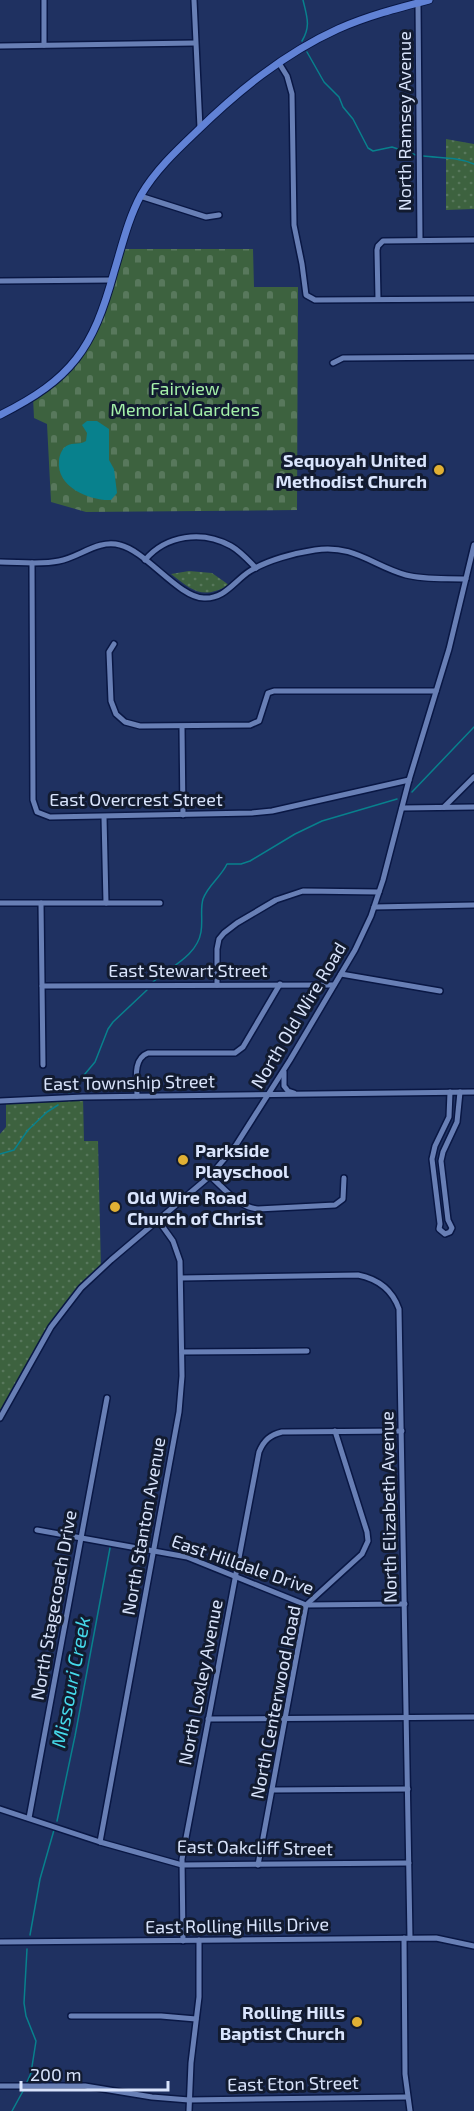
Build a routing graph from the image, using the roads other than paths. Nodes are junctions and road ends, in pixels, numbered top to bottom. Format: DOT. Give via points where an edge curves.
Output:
graph roads {
  1 [pos="44,0"];
  2 [pos="194,0"];
  3 [pos="429,0"];
  4 [pos="418,3"];
  5 [pos="195,43"];
  6 [pos="44,45"];
  7 [pos="0,46"];
  8 [pos="279,63"];
  9 [pos="200,128"];
  10 [pos="140,196"];
  11 [pos="219,215"];
  12 [pos="420,240"];
  13 [pos="474,240"];
  14 [pos="112,280"];
  15 [pos="0,281"];
  16 [pos="378,299"];
  17 [pos="474,299"];
  18 [pos="474,357"];
  19 [pos="333,363"];
  20 [pos="0,415"];
  21 [pos="474,545"];
  22 [pos="145,560"];
  23 [pos="0,562"];
  24 [pos="32,563"];
  25 [pos="256,568"];
  26 [pos="466,579"];
  27 [pos="114,644"];
  28 [pos="436,691"];
  29 [pos="182,727"];
  30 [pos="474,777"];
  31 [pos="409,780"];
  32 [pos="444,807"];
  33 [pos="474,807"];
  34 [pos="402,808"];
  35 [pos="183,815"];
  36 [pos="104,817"];
  37 [pos="379,892"];
  38 [pos="0,903"];
  39 [pos="41,903"];
  40 [pos="106,903"];
  41 [pos="160,903"];
  42 [pos="474,905"];
  43 [pos="374,907"];
  44 [pos="341,974"];
  45 [pos="217,984"];
  46 [pos="280,984"];
  47 [pos="334,985"];
  48 [pos="42,986"];
  49 [pos="440,991"];
  50 [pos="43,1065"];
  51 [pos="286,1066"];
  52 [pos="450,1092"];
  53 [pos="460,1092"];
  54 [pos="474,1092"];
  55 [pos="268,1094"];
  56 [pos="298,1094"];
  57 [pos="137,1096"];
  58 [pos="0,1101"];
  59 [pos="210,1176"];
  60 [pos="344,1178"];
  61 [pos="158,1220"];
  62 [pos="181,1278"];
  63 [pos="307,1351"];
  64 [pos="182,1352"];
  65 [pos="107,1398"];
  66 [pos="0,1418"];
  67 [pos="335,1431"];
  68 [pos="402,1431"];
  69 [pos="37,1530"];
  70 [pos="81,1537"];
  71 [pos="153,1550"];
  72 [pos="236,1576"];
  73 [pos="405,1604"];
  74 [pos="306,1605"];
  75 [pos="474,1717"];
  76 [pos="285,1718"];
  77 [pos="406,1718"];
  78 [pos="208,1719"];
  79 [pos="408,1789"];
  80 [pos="272,1791"];
  81 [pos="0,1809"];
  82 [pos="29,1818"];
  83 [pos="100,1842"];
  84 [pos="409,1863"];
  85 [pos="182,1865"];
  86 [pos="258,1865"];
  87 [pos="407,1938"];
  88 [pos="199,1940"];
  89 [pos="183,1941"];
  90 [pos="0,1942"];
  91 [pos="474,1946"];
  92 [pos="71,2016"];
  93 [pos="196,2019"];
  94 [pos="0,2086"];
  95 [pos="407,2097"];
  96 [pos="189,2100"];
  97 [pos="189,2111"];
  98 [pos="410,2111"];
  1 -- 6 [label="street"];
  2 -- 5 [label="street"];
  3 -- 4 [label="main road"];
  4 -- 8 [label="main road" via="346,26"];
  4 -- 12 [label="street, North Ramsey Avenue"];
  5 -- 6 [label="street"];
  5 -- 9 [label="street"];
  6 -- 7 [label="street"];
  8 -- 9 [label="main road"];
  8 -- 16 [label="street" via="292,94 294,225 306,295 315,300"];
  9 -- 10 [label="main road"];
  10 -- 11 [label="street" via="206,217"];
  10 -- 14 [label="main road"];
  12 -- 13 [label="street"];
  12 -- 16 [label="street" via="388,240 380,244"];
  14 -- 15 [label="street"];
  14 -- 20 [label="main road" via="94,331 71,366 49,387"];
  16 -- 17 [label="street"];
  18 -- 19 [label="street" via="343,358"];
  21 -- 26 [label="street, North Old Wire Road"];
  22 -- 24 [label="street" via="119,544 104,544 63,561"];
  22 -- 25 [label="street" via="160,545 200,536 233,547"];
  22 -- 25 [label="street" via="201,598 226,592"];
  23 -- 24 [label="street"];
  24 -- 36 [label="street, East Overcrest Street" via="34,806 37,812 50,817"];
  25 -- 26 [label="street" via="311,550 328,549 355,553 410,576"];
  26 -- 28 [label="street, North Old Wire Road"];
  27 -- 29 [label="street" via="109,652 111,701 116,714 125,722 140,726"];
  28 -- 29 [label="street" via="274,691 268,693 259,721 250,725"];
  28 -- 31 [label="street, North Old Wire Road"];
  29 -- 35 [label="street"];
  30 -- 32 [label="street"];
  31 -- 34 [label="street, North Old Wire Road"];
  31 -- 35 [label="street, East Overcrest Street" via="272,812"];
  32 -- 33 [label="street"];
  32 -- 34 [label="street"];
  34 -- 37 [label="street, North Old Wire Road"];
  35 -- 36 [label="street, East Overcrest Street"];
  36 -- 40 [label="street"];
  37 -- 43 [label="street, North Old Wire Road"];
  37 -- 45 [label="street" via="303,891 276,900 237,923 219,939"];
  38 -- 39 [label="street"];
  39 -- 40 [label="street"];
  39 -- 48 [label="street"];
  40 -- 41 [label="street"];
  42 -- 43 [label="street"];
  43 -- 44 [label="street, North Old Wire Road"];
  44 -- 47 [label="street, North Old Wire Road"];
  44 -- 49 [label="street"];
  45 -- 46 [label="street, East Stewart Street"];
  45 -- 48 [label="street, East Stewart Street"];
  46 -- 47 [label="street, East Stewart Street"];
  46 -- 57 [label="street" via="236,1053 148,1053 138,1059"];
  47 -- 51 [label="street, North Old Wire Road"];
  48 -- 50 [label="street"];
  51 -- 55 [label="street, North Old Wire Road"];
  51 -- 56 [label="street" via="284,1086"];
  52 -- 53 [label="street, East Township Street"];
  52 -- 53 [label="street" via="449,1117 432,1163 439,1229 445,1234 452,1228 441,1161 457,1122"];
  52 -- 56 [label="street, East Township Street"];
  53 -- 54 [label="street, East Township Street"];
  55 -- 56 [label="street, East Township Street"];
  55 -- 57 [label="street, East Township Street"];
  55 -- 59 [label="street, North Old Wire Road" via="239,1141"];
  57 -- 58 [label="street, East Township Street"];
  59 -- 60 [label="street" via="238,1202 258,1209 335,1204 343,1199"];
  59 -- 61 [label="street, North Old Wire Road"];
  61 -- 62 [label="street, North Stanton Avenue" via="176,1248"];
  61 -- 66 [label="street, North Old Wire Road" via="101,1269 64,1308"];
  62 -- 64 [label="street, North Stanton Avenue"];
  62 -- 68 [label="street, North Elizabeth Avenue" via="358,1275 381,1283 396,1301 400,1317"];
  63 -- 64 [label="street"];
  64 -- 71 [label="street, North Stanton Avenue" via="179,1412"];
  65 -- 70 [label="street, North Stagecoach Drive"];
  67 -- 68 [label="street"];
  67 -- 72 [label="street, North Loxley Avenue" via="282,1432 263,1443"];
  67 -- 74 [label="street, North Centerwood Road" via="368,1541 362,1554"];
  68 -- 73 [label="street, North Elizabeth Avenue"];
  69 -- 70 [label="street, East Hilldale Drive"];
  70 -- 71 [label="street, East Hilldale Drive"];
  70 -- 82 [label="street, North Stagecoach Drive"];
  71 -- 72 [label="street, East Hilldale Drive" via="194,1559"];
  71 -- 83 [label="street, North Stanton Avenue"];
  72 -- 74 [label="street, East Hilldale Drive"];
  72 -- 78 [label="street, North Loxley Avenue"];
  73 -- 74 [label="street, East Hilldale Drive"];
  73 -- 77 [label="street, North Elizabeth Avenue"];
  74 -- 76 [label="street, North Centerwood Road"];
  75 -- 77 [label="street"];
  76 -- 77 [label="street"];
  76 -- 78 [label="street"];
  76 -- 80 [label="street, North Centerwood Road"];
  77 -- 79 [label="street, North Elizabeth Avenue"];
  78 -- 85 [label="street, North Loxley Avenue"];
  79 -- 80 [label="street"];
  79 -- 84 [label="street, North Elizabeth Avenue"];
  80 -- 86 [label="street, North Centerwood Road"];
  81 -- 82 [label="street, East Oakcliff Street"];
  82 -- 83 [label="street, East Oakcliff Street"];
  83 -- 85 [label="street, East Oakcliff Street"];
  84 -- 86 [label="street, East Oakcliff Street"];
  84 -- 87 [label="street, North Elizabeth Avenue"];
  85 -- 86 [label="street, East Oakcliff Street"];
  85 -- 89 [label="street, North Loxley Avenue"];
  87 -- 88 [label="street, East Rolling Hills Drive"];
  87 -- 91 [label="street, East Rolling Hills Drive" via="436,1938"];
  87 -- 95 [label="street, North Elizabeth Avenue"];
  88 -- 89 [label="street, East Rolling Hills Drive"];
  88 -- 93 [label="street"];
  89 -- 90 [label="street, East Rolling Hills Drive"];
  92 -- 93 [label="street"];
  93 -- 96 [label="street"];
  94 -- 96 [label="street, East Eton Street" via="85,2086"];
  95 -- 96 [label="street, East Eton Street"];
  95 -- 98 [label="street, North Elizabeth Avenue"];
  96 -- 97 [label="street"];
}
